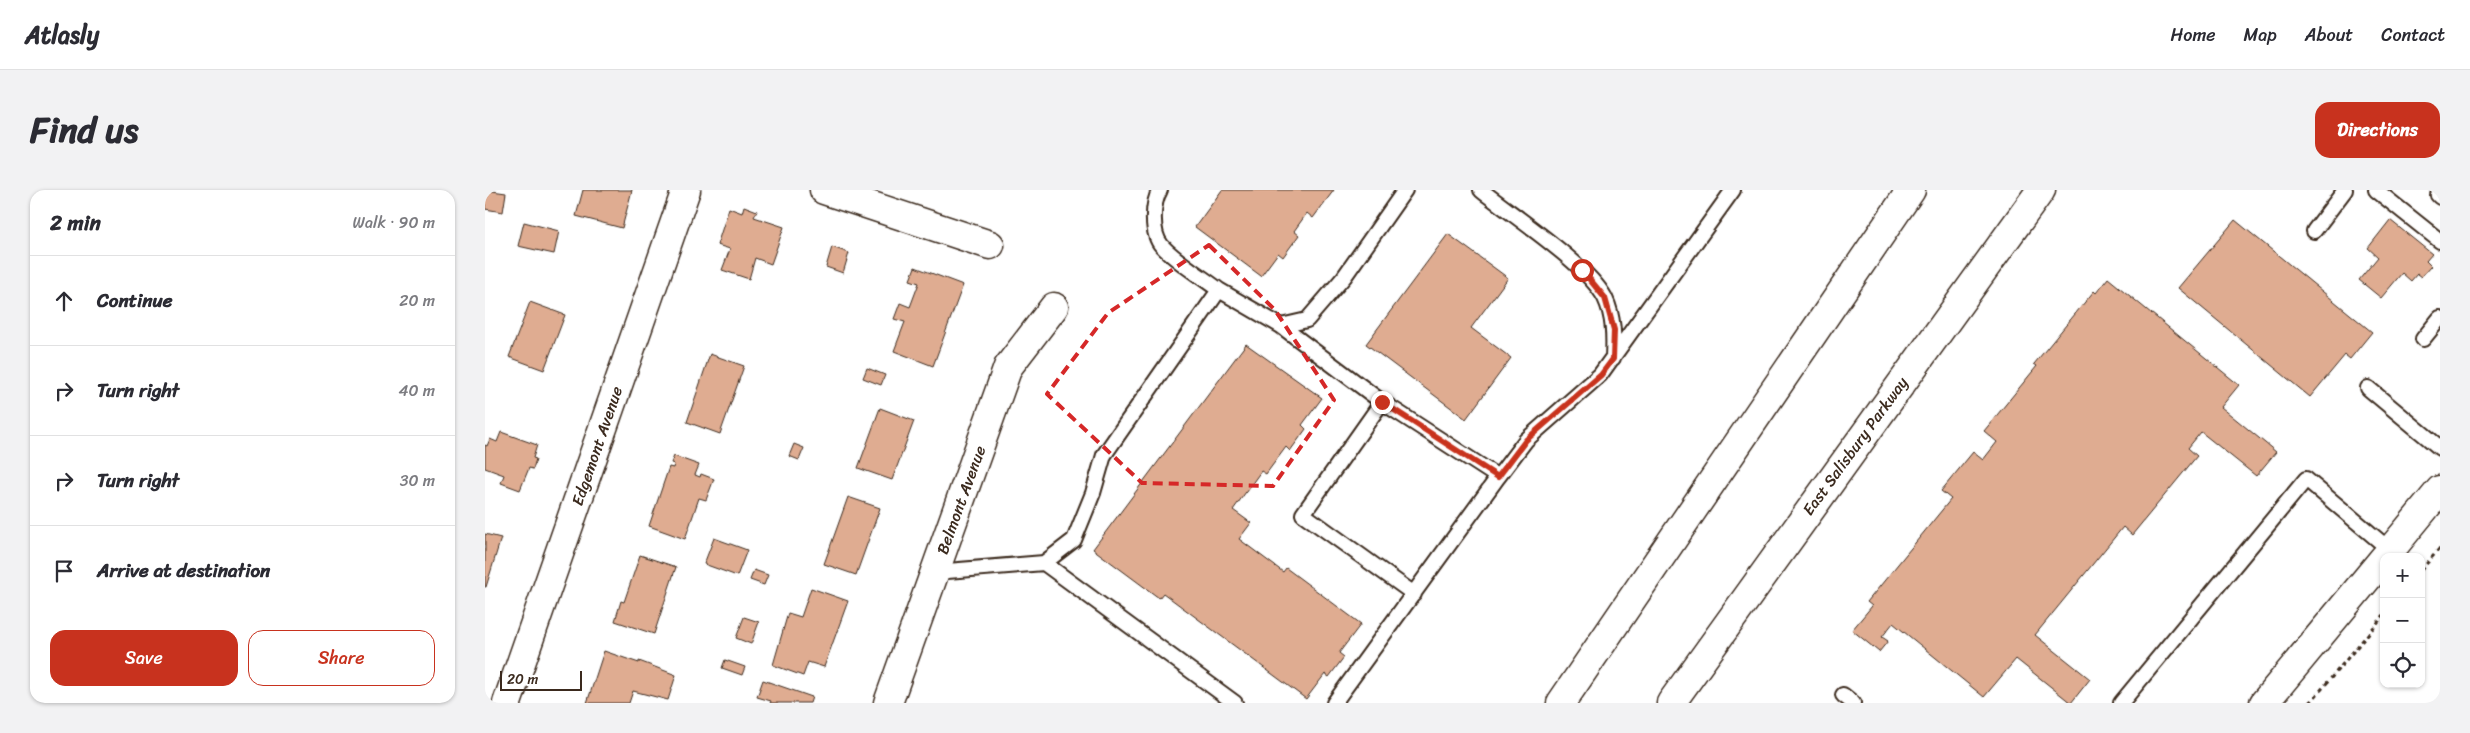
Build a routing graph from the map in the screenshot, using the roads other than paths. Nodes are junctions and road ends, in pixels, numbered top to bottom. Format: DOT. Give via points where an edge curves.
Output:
graph roads {
  1 [pos="686,190"];
  2 [pos="824,190"];
  3 [pos="1160,190"];
  4 [pos="1405,190"];
  5 [pos="1481,190"];
  6 [pos="1733,190"];
  7 [pos="1911,190"];
  8 [pos="2041,190"];
  9 [pos="2345,190"];
  10 [pos="2376,190"];
  11 [pos="2440,192"];
  12 [pos="2440,196"];
  13 [pos="2314,231"];
  14 [pos="2440,241"];
  15 [pos="990,245"];
  16 [pos="1219,290"];
  17 [pos="1053,307"];
  18 [pos="2440,319"];
  19 [pos="1281,326"];
  20 [pos="2423,339"];
  21 [pos="1613,359"];
  22 [pos="2369,388"];
  23 [pos="1382,402"];
  24 [pos="2440,448"];
  25 [pos="1498,477"];
  26 [pos="2440,490"];
  27 [pos="2384,553"];
  28 [pos="2388,553"];
  29 [pos="2380,562"];
  30 [pos="1044,563"];
  31 [pos="935,572"];
  32 [pos="1414,594"];
  33 [pos="507,703"];
  34 [pos="888,703"];
  35 [pos="1235,703"];
  36 [pos="1335,703"];
  37 [pos="1561,703"];
  38 [pos="1671,703"];
  39 [pos="2121,703"];
  40 [pos="2264,703"];
  1 -- 33 [label="main road, Edgemont Avenue"];
  2 -- 15 [label="main road"];
  3 -- 16 [label="lane" via="1153,215 1161,245"];
  4 -- 19 [label="lane" via="1344,277 1307,320"];
  5 -- 21 [label="lane" via="1582,270 1605,298 1614,330"];
  6 -- 21 [label="lane"];
  7 -- 37 [label="main road"];
  8 -- 38 [label="main road, East Salisbury Parkway"];
  9 -- 13 [label="lane"];
  10 -- 14 [label="lane"];
  11 -- 12 [label="lane"];
  16 -- 19 [label="lane"];
  16 -- 30 [label="lane" via="1104,455 1074,540"];
  17 -- 31 [label="main road, Belmont Avenue" via="1008,367"];
  18 -- 20 [label="lane"];
  19 -- 23 [label="lane"];
  21 -- 25 [label="lane" via="1601,375 1526,440"];
  22 -- 24 [label="lane"];
  23 -- 25 [label="lane"];
  23 -- 32 [label="lane" via="1303,514"];
  25 -- 32 [label="lane"];
  26 -- 28 [label="main road"];
  27 -- 39 [label="lane" via="2306,480"];
  29 -- 40 [label="main road"];
  30 -- 31 [label="lane"];
  30 -- 35 [label="lane"];
  31 -- 34 [label="main road, Belmont Avenue"];
  32 -- 36 [label="lane"];
}
